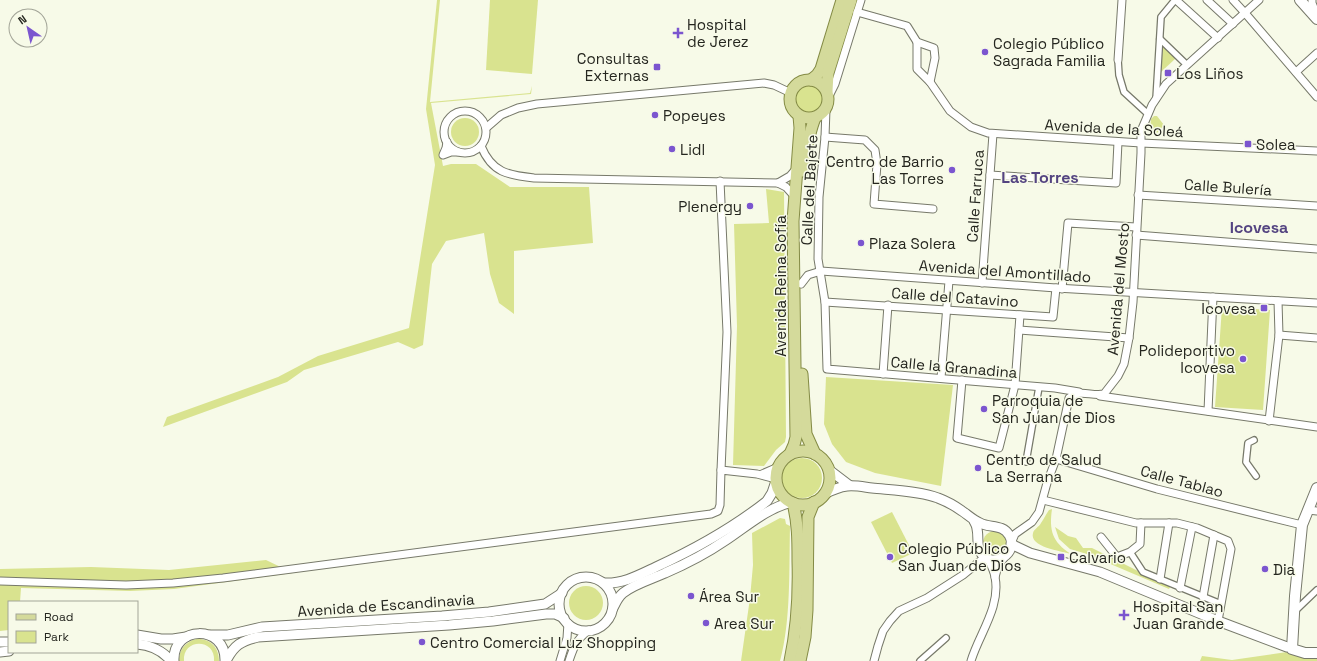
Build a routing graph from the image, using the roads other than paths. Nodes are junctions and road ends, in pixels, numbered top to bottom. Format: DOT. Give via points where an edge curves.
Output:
graph roads {
  1 [pos="842,0"];
  2 [pos="851,0"];
  3 [pos="861,0"];
  4 [pos="1122,0"];
  5 [pos="1176,0"];
  6 [pos="1207,0"];
  7 [pos="1232,0"];
  8 [pos="1259,0"];
  9 [pos="1300,0"];
  10 [pos="1312,0"];
  11 [pos="857,12"];
  12 [pos="1245,13"];
  13 [pos="1317,15"];
  14 [pos="1317,19"];
  15 [pos="1233,24"];
  16 [pos="1218,38"];
  17 [pos="1160,39"];
  18 [pos="917,42"];
  19 [pos="1317,53"];
  20 [pos="1118,60"];
  21 [pos="1187,65"];
  22 [pos="1296,72"];
  23 [pos="811,80"];
  24 [pos="930,82"];
  25 [pos="791,93"];
  26 [pos="828,95"];
  27 [pos="1317,97"];
  28 [pos="1156,99"];
  29 [pos="826,110"];
  30 [pos="1148,114"];
  31 [pos="799,116"];
  32 [pos="814,118"];
  33 [pos="486,128"];
  34 [pos="993,134"];
  35 [pos="825,137"];
  36 [pos="447,142"];
  37 [pos="1118,142"];
  38 [pos="1140,143"];
  39 [pos="481,146"];
  40 [pos="1317,151"];
  41 [pos="458,152"];
  42 [pos="797,168"];
  43 [pos="990,175"];
  44 [pos="720,181"];
  45 [pos="778,183"];
  46 [pos="1138,195"];
  47 [pos="795,197"];
  48 [pos="1317,206"];
  49 [pos="933,209"];
  50 [pos="1136,227"];
  51 [pos="1136,235"];
  52 [pos="1317,249"];
  53 [pos="821,271"];
  54 [pos="949,281"];
  55 [pos="982,283"];
  56 [pos="801,284"];
  57 [pos="1059,288"];
  58 [pos="1133,293"];
  59 [pos="1213,297"];
  60 [pos="1278,301"];
  61 [pos="825,302"];
  62 [pos="1317,303"];
  63 [pos="888,305"];
  64 [pos="946,309"];
  65 [pos="1020,315"];
  66 [pos="1019,330"];
  67 [pos="1279,336"];
  68 [pos="1129,338"];
  69 [pos="1317,338"];
  70 [pos="827,369"];
  71 [pos="883,374"];
  72 [pos="941,378"];
  73 [pos="962,380"];
  74 [pos="1015,385"];
  75 [pos="1039,387"];
  76 [pos="1079,392"];
  77 [pos="1098,395"];
  78 [pos="1208,411"];
  79 [pos="1270,421"];
  80 [pos="1317,428"];
  81 [pos="1254,440"];
  82 [pos="790,454"];
  83 [pos="815,454"];
  84 [pos="1056,460"];
  85 [pos="1026,462"];
  86 [pos="778,467"];
  87 [pos="828,469"];
  88 [pos="722,470"];
  89 [pos="761,474"];
  90 [pos="1256,476"];
  91 [pos="776,480"];
  92 [pos="849,485"];
  93 [pos="1317,488"];
  94 [pos="824,494"];
  95 [pos="1043,500"];
  96 [pos="814,502"];
  97 [pos="793,503"];
  98 [pos="1313,510"];
  99 [pos="974,521"];
  100 [pos="1141,523"];
  101 [pos="1168,523"];
  102 [pos="1302,524"];
  103 [pos="992,527"];
  104 [pos="1192,527"];
  105 [pos="1021,529"];
  106 [pos="1005,530"];
  107 [pos="1214,535"];
  108 [pos="1101,537"];
  109 [pos="978,540"];
  110 [pos="1012,543"];
  111 [pos="1130,552"];
  112 [pos="1030,553"];
  113 [pos="1005,557"];
  114 [pos="986,558"];
  115 [pos="995,577"];
  116 [pos="1160,579"];
  117 [pos="0,581"];
  118 [pos="604,583"];
  119 [pos="1180,588"];
  120 [pos="1317,590"];
  121 [pos="562,593"];
  122 [pos="1203,597"];
  123 [pos="1221,604"];
  124 [pos="613,608"];
  125 [pos="1294,612"];
  126 [pos="566,620"];
  127 [pos="1218,621"];
  128 [pos="589,630"];
  129 [pos="138,635"];
  130 [pos="210,635"];
  131 [pos="186,637"];
  132 [pos="946,638"];
  133 [pos="138,644"];
  134 [pos="1289,648"];
  135 [pos="1317,653"];
  136 [pos="172,661"];
  137 [pos="225,661"];
  138 [pos="560,661"];
  139 [pos="570,661"];
  140 [pos="790,661"];
  141 [pos="800,661"];
  142 [pos="874,661"];
  143 [pos="920,661"];
  144 [pos="971,661"];
  1 -- 23 [label="main road" via="821,69"];
  2 -- 26 [label="main road" via="828,73"];
  3 -- 11 [label="street"];
  4 -- 20 [label="street"];
  5 -- 16 [label="street"];
  5 -- 17 [label="street" via="1161,17"];
  6 -- 15 [label="street"];
  7 -- 12 [label="street"];
  8 -- 12 [label="street, Avenida del Mosto"];
  9 -- 14 [label="main road"];
  10 -- 13 [label="street"];
  11 -- 18 [label="street" via="907,26"];
  11 -- 26 [label="street" via="835,84"];
  12 -- 15 [label="street, Avenida del Mosto"];
  12 -- 22 [label="street"];
  15 -- 16 [label="street, Avenida del Mosto"];
  16 -- 21 [label="street, Avenida del Mosto"];
  17 -- 21 [label="street"];
  17 -- 28 [label="street"];
  18 -- 24 [label="street, Avenida de la Soleá" via="917,69"];
  18 -- 24 [label="street" via="934,48 935,58"];
  19 -- 22 [label="street"];
  20 -- 30 [label="street" via="1124,92"];
  21 -- 28 [label="street, Avenida del Mosto" via="1166,84"];
  22 -- 27 [label="street"];
  23 -- 25 [label="main road" via="798,83"];
  23 -- 26 [label="main road" via="820,84"];
  24 -- 34 [label="street, Avenida de la Soleá" via="950,110 971,127"];
  25 -- 31 [label="main road" via="790,103"];
  25 -- 33 [label="street" via="764,83 537,104 501,115"];
  26 -- 29 [label="main road"];
  28 -- 30 [label="street, Avenida del Mosto"];
  29 -- 32 [label="main road"];
  29 -- 35 [label="street, Calle del Bajete"];
  30 -- 38 [label="street, Avenida del Mosto" via="1141,130"];
  31 -- 32 [label="main road"];
  31 -- 42 [label="main road, Avenida Reina Sofía"];
  32 -- 56 [label="main road, Avenida Reina Sofía" via="807,143 803,177"];
  33 -- 36 [label="street" via="479,116 465,111 458,113 452,116 445,128"];
  33 -- 39 [label="street" via="485,140"];
  34 -- 37 [label="street, Avenida de la Soleá"];
  34 -- 43 [label="street, Calle Farruca"];
  35 -- 49 [label="street" via="864,140 875,150 877,164 874,204"];
  35 -- 53 [label="street, Calle del Bajete" via="819,197 818,259"];
  36 -- 41 [label="street"];
  36 -- 41 [label="street" via="443,155"];
  37 -- 38 [label="street, Avenida de la Soleá"];
  37 -- 43 [label="street" via="1116,183"];
  38 -- 40 [label="street, Avenida de la Soleá"];
  38 -- 46 [label="street, Avenida del Mosto"];
  39 -- 41 [label="street" via="471,152"];
  39 -- 44 [label="street" via="494,166 512,175 534,178"];
  42 -- 45 [label="street"];
  42 -- 47 [label="main road, Avenida Reina Sofía"];
  43 -- 55 [label="street, Calle Farruca"];
  44 -- 45 [label="street"];
  44 -- 88 [label="street" via="727,332"];
  45 -- 47 [label="street"];
  46 -- 48 [label="street, Calle Bulería"];
  46 -- 50 [label="street, Avenida del Mosto"];
  47 -- 82 [label="main road, Avenida Reina Sofía" via="793,221 796,436"];
  50 -- 51 [label="street, Avenida del Mosto"];
  50 -- 57 [label="street" via="1068,223"];
  51 -- 52 [label="street"];
  51 -- 58 [label="street, Avenida del Mosto"];
  53 -- 54 [label="street, Avenida del Amontillado"];
  53 -- 56 [label="street" via="808,275"];
  53 -- 61 [label="street, Calle del Bajete"];
  54 -- 55 [label="street, Avenida del Amontillado"];
  54 -- 64 [label="street"];
  55 -- 57 [label="street, Avenida del Amontillado"];
  56 -- 83 [label="main road, Avenida Reina Sofía" via="804,425"];
  57 -- 58 [label="street, Avenida del Amontillado"];
  57 -- 65 [label="street, Calle del Catavino" via="1053,317"];
  58 -- 59 [label="street, Avenida del Amontillado"];
  58 -- 68 [label="street, Avenida del Mosto"];
  59 -- 60 [label="street, Avenida del Amontillado"];
  59 -- 78 [label="street"];
  60 -- 62 [label="street, Avenida del Amontillado"];
  60 -- 67 [label="street"];
  61 -- 63 [label="street, Calle del Catavino"];
  61 -- 70 [label="street, Calle del Bajete"];
  63 -- 64 [label="street, Calle del Catavino"];
  63 -- 71 [label="street"];
  64 -- 65 [label="street, Calle del Catavino"];
  64 -- 72 [label="street"];
  65 -- 66 [label="street"];
  66 -- 68 [label="street"];
  66 -- 74 [label="street"];
  67 -- 69 [label="street"];
  67 -- 79 [label="street"];
  68 -- 77 [label="street, Avenida del Mosto" via="1124,364 1118,376 1104,394"];
  70 -- 71 [label="street, Calle la Granadina"];
  71 -- 72 [label="street, Calle la Granadina"];
  72 -- 73 [label="street, Calle la Granadina"];
  73 -- 74 [label="street, Calle la Granadina"];
  73 -- 74 [label="street" via="957,438 999,448"];
  74 -- 75 [label="street, Calle la Granadina"];
  75 -- 76 [label="street, Calle la Granadina"];
  75 -- 85 [label="street"];
  76 -- 77 [label="street"];
  76 -- 84 [label="street" via="1069,398"];
  77 -- 78 [label="street"];
  78 -- 79 [label="street"];
  79 -- 80 [label="street"];
  81 -- 90 [label="street" via="1248,443 1246,462"];
  82 -- 83 [label="main road" via="806,451"];
  82 -- 86 [label="main road, Avenida Reina Sofía"];
  83 -- 87 [label="main road, Avenida Reina Sofía" via="822,458"];
  84 -- 95 [label="street"];
  84 -- 102 [label="street, Calle Tablao" via="1157,489"];
  86 -- 89 [label="street"];
  86 -- 91 [label="main road"];
  87 -- 92 [label="street"];
  87 -- 94 [label="main road" via="830,482"];
  88 -- 89 [label="street"];
  88 -- 117 [label="street" via="720,505 718,511 711,514 173,584"];
  89 -- 91 [label="street"];
  91 -- 97 [label="main road" via="781,494"];
  91 -- 118 [label="street" via="767,500 719,534 675,558 621,582"];
  92 -- 94 [label="street"];
  92 -- 99 [label="street" via="909,491 937,497 963,511"];
  93 -- 98 [label="main road"];
  94 -- 96 [label="main road"];
  95 -- 100 [label="street"];
  95 -- 105 [label="street" via="1032,522"];
  96 -- 97 [label="main road" via="805,505"];
  96 -- 141 [label="main road" via="808,517 807,610"];
  97 -- 124 [label="street" via="771,509 700,556 628,589 619,597"];
  97 -- 140 [label="main road" via="798,525 799,582 795,637"];
  98 -- 102 [label="main road"];
  99 -- 103 [label="street"];
  99 -- 109 [label="street"];
  100 -- 101 [label="street"];
  100 -- 111 [label="street" via="1140,544"];
  101 -- 104 [label="street"];
  101 -- 116 [label="street"];
  102 -- 125 [label="main road"];
  103 -- 106 [label="street"];
  103 -- 109 [label="street" via="981,533"];
  104 -- 107 [label="street"];
  104 -- 119 [label="street"];
  105 -- 106 [label="street"];
  105 -- 110 [label="street" via="1015,534"];
  106 -- 110 [label="street"];
  107 -- 122 [label="street"];
  107 -- 123 [label="street" via="1228,541 1231,550"];
  108 -- 111 [label="street" via="1116,557"];
  109 -- 114 [label="street" via="980,552"];
  110 -- 112 [label="street"];
  110 -- 113 [label="street"];
  111 -- 116 [label="street" via="1143,572"];
  112 -- 113 [label="street"];
  112 -- 127 [label="street" via="1100,572"];
  113 -- 114 [label="street" via="996,561"];
  113 -- 115 [label="street" via="998,566"];
  114 -- 115 [label="street"];
  114 -- 142 [label="street" via="957,579 899,612 883,631"];
  115 -- 144 [label="street" via="992,610"];
  116 -- 119 [label="street"];
  118 -- 121 [label="street, Avenida de Escandinavia" via="598,579 584,577 570,582"];
  118 -- 124 [label="street" via="612,594"];
  119 -- 122 [label="street"];
  120 -- 125 [label="street"];
  121 -- 126 [label="street" via="560,606"];
  121 -- 130 [label="street, Avenida de Escandinavia" via="546,604 489,612 262,627 228,635"];
  122 -- 123 [label="street"];
  123 -- 127 [label="street"];
  124 -- 128 [label="street" via="602,625"];
  125 -- 134 [label="main road"];
  126 -- 128 [label="street, Avenida de Escandinavia" via="574,627"];
  126 -- 137 [label="street, Avenida de Escandinavia" via="555,614 546,614 449,625 258,637 236,646"];
  126 -- 138 [label="street" via="567,638"];
  127 -- 134 [label="street"];
  128 -- 139 [label="street" via="576,642"];
  129 -- 131 [label="street, Avenida de Escandinavia" via="162,639"];
  130 -- 131 [label="street, Avenida de Escandinavia" via="198,633"];
  130 -- 137 [label="street, Avenida de Escandinavia" via="223,649"];
  131 -- 136 [label="street" via="177,646"];
  132 -- 143 [label="street"];
  133 -- 136 [label="street" via="152,647"];
  134 -- 135 [label="main road"];
}
